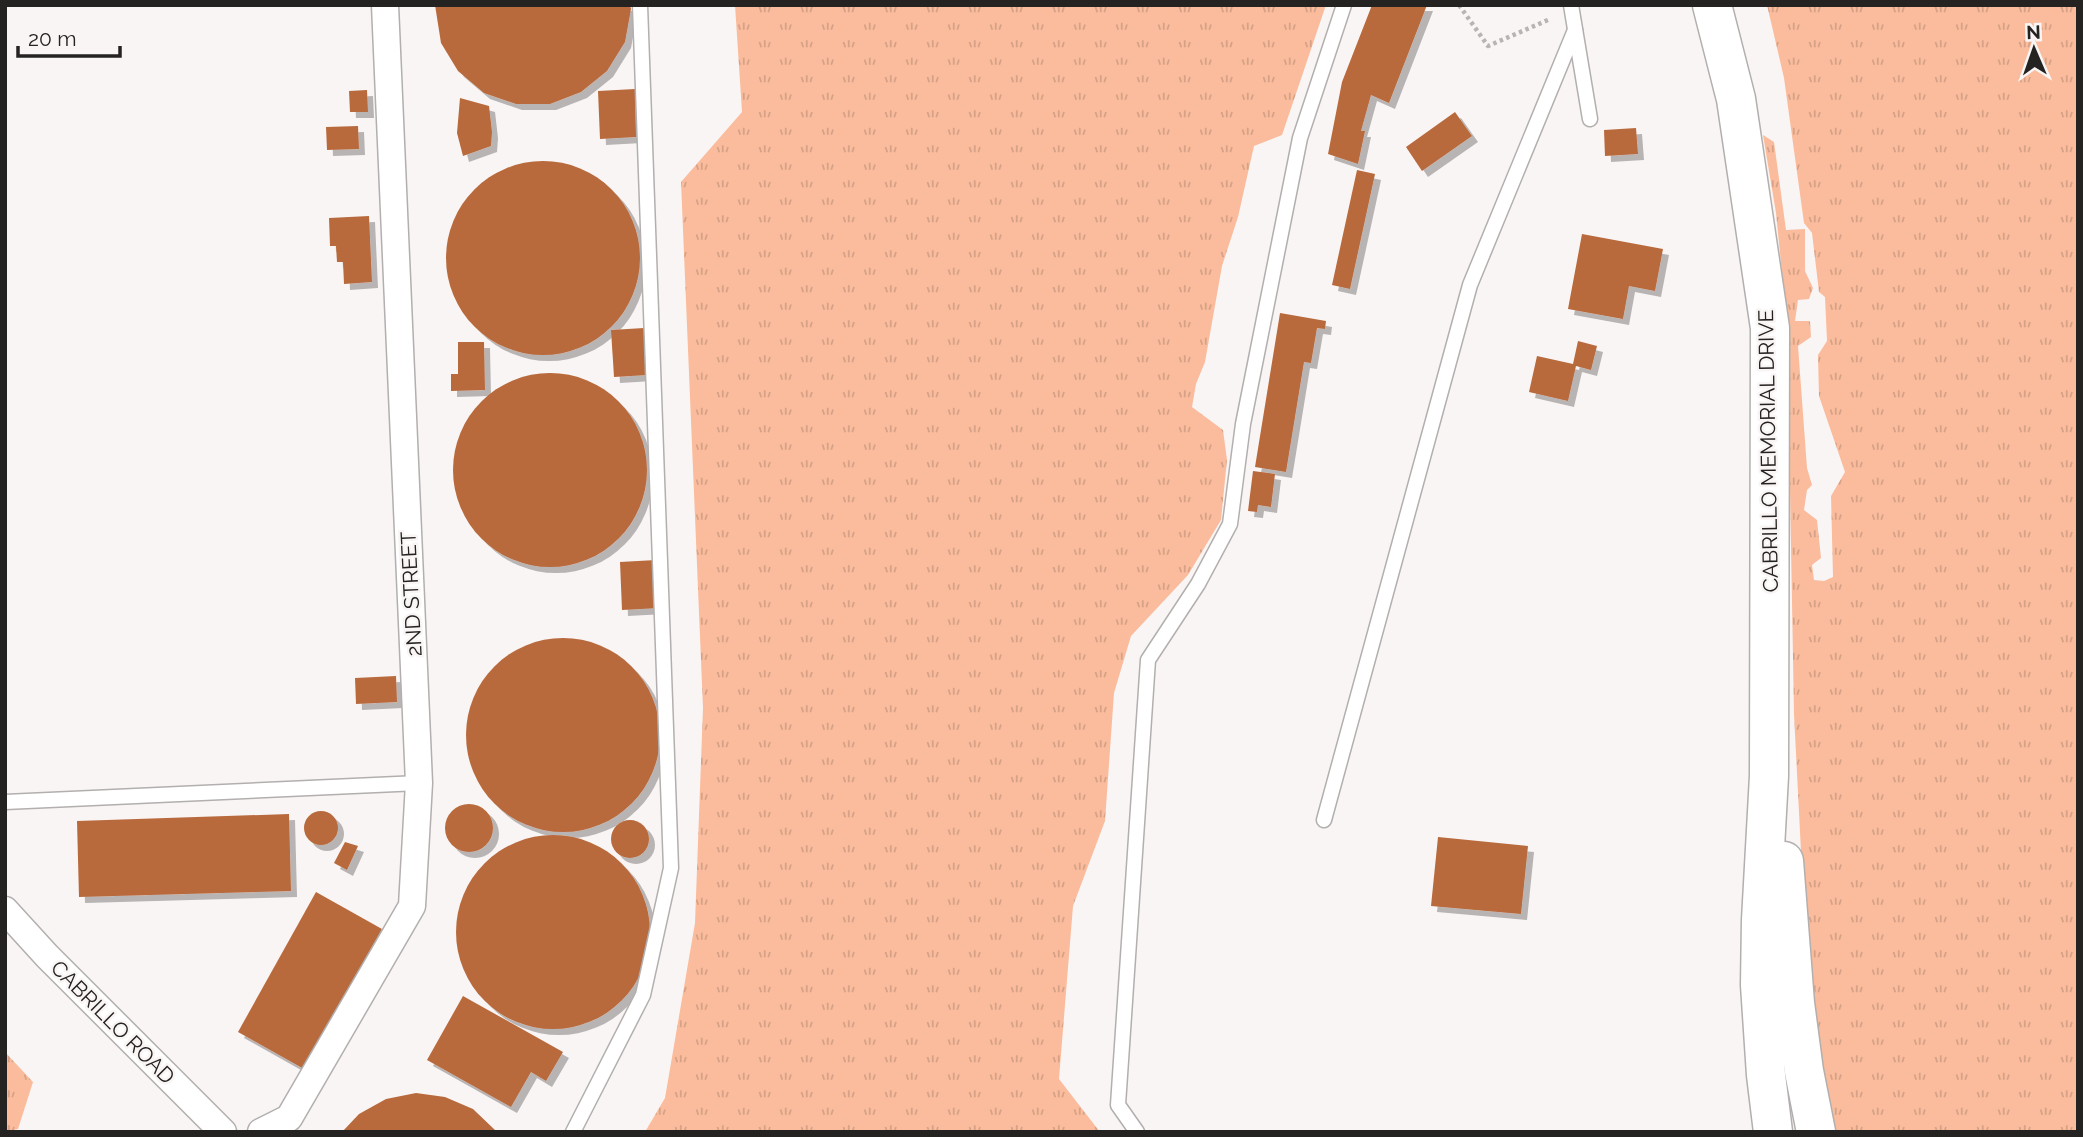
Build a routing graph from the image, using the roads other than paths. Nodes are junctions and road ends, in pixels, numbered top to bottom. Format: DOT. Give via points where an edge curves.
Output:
graph roads {
  1 [pos="385,5"];
  2 [pos="640,5"];
  3 [pos="1345,5"];
  4 [pos="1712,5"];
  5 [pos="1571,7"];
  6 [pos="1575,30"];
  7 [pos="1590,119"];
  8 [pos="1769,776"];
  9 [pos="419,783"];
  10 [pos="5,802"];
  11 [pos="1324,820"];
  12 [pos="5,910"];
  13 [pos="223,1132"];
  14 [pos="261,1132"];
  15 [pos="573,1132"];
  16 [pos="1137,1132"];
  17 [pos="1773,1132"];
  18 [pos="1816,1132"];
  1 -- 9 [label="street, 2ND STREET"];
  2 -- 15 [label="lane" via="671,868 643,995"];
  3 -- 16 [label="lane" via="1300,138 1243,424 1230,524 1198,584 1148,660 1118,1105"];
  4 -- 8 [label="main road, CABRILLO MEMORIAL DRIVE" via="1736,99 1770,328"];
  5 -- 6 [label="lane"];
  6 -- 7 [label="lane"];
  6 -- 11 [label="lane" via="1470,285"];
  8 -- 17 [label="main road, CABRILLO MEMORIAL DRIVE" via="1760,985"];
  8 -- 18 [label="main road, CABRILLO MEMORIAL DRIVE" via="1786,872 1795,1003"];
  9 -- 10 [label="lane"];
  9 -- 14 [label="street, 2ND STREET" via="412,906 289,1118"];
  12 -- 13 [label="street, CABRILLO ROAD"];
}
